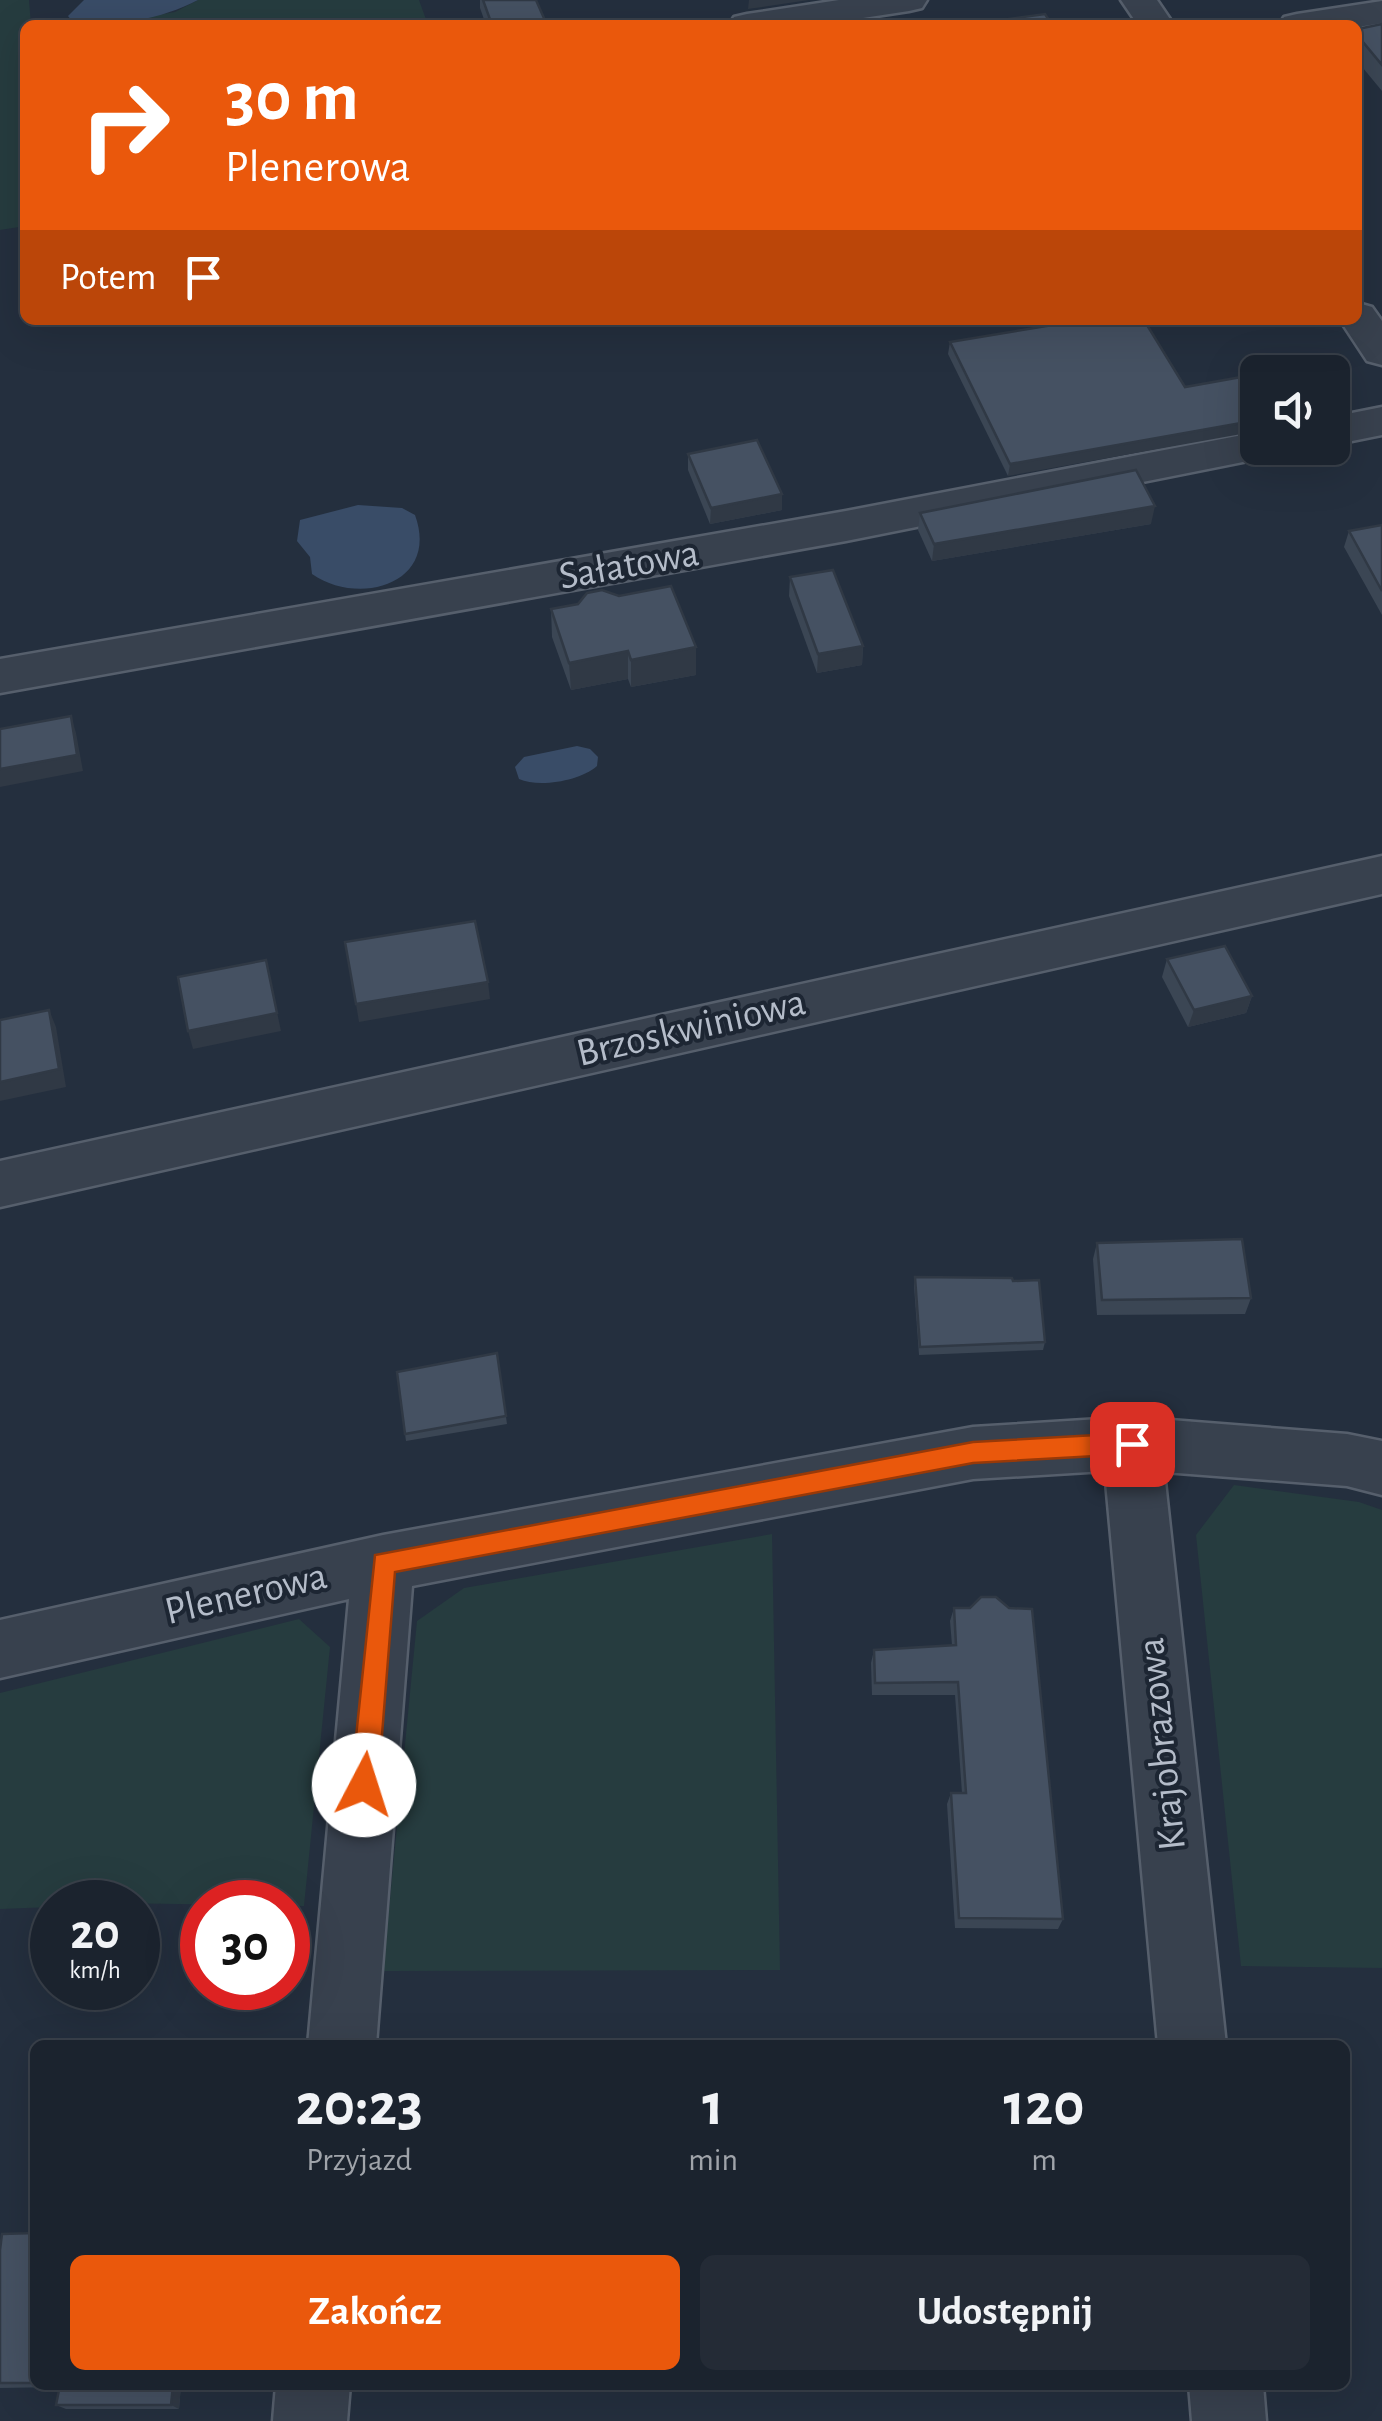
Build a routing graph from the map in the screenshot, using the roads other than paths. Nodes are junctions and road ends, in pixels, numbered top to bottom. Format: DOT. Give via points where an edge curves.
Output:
graph roads {
  1 [pos="909,0"];
  2 [pos="1382,12"];
  3 [pos="780,20"];
  4 [pos="1329,20"];
  5 [pos="1362,322"];
  6 [pos="1382,352"];
  7 [pos="1382,421"];
  8 [pos="1350,427"];
  9 [pos="1240,449"];
  10 [pos="0,676"];
  11 [pos="1382,875"];
  12 [pos="0,1184"];
  13 [pos="1132,1444"];
  14 [pos="1382,1468"];
  15 [pos="384,1563"];
  16 [pos="0,1648"];
  17 [pos="342,2040"];
  18 [pos="1192,2040"];
  19 [pos="313,2390"];
  20 [pos="1226,2390"];
  21 [pos="310,2421"];
  22 [pos="1229,2421"];
  1 -- 3 [label="street"];
  2 -- 4 [label="street"];
  5 -- 6 [label="street"];
  7 -- 8 [label="street"];
  9 -- 10 [label="street, Sałatowa"];
  11 -- 12 [label="street, Brzoskwiniowa"];
  13 -- 14 [label="street, Plenerowa"];
  13 -- 15 [label="street, Plenerowa" via="973,1452"];
  13 -- 18 [label="street, Krajobrazowa"];
  15 -- 16 [label="street, Plenerowa"];
  15 -- 17 [label="street"];
  19 -- 21 [label="street"];
  20 -- 22 [label="street"];
}
